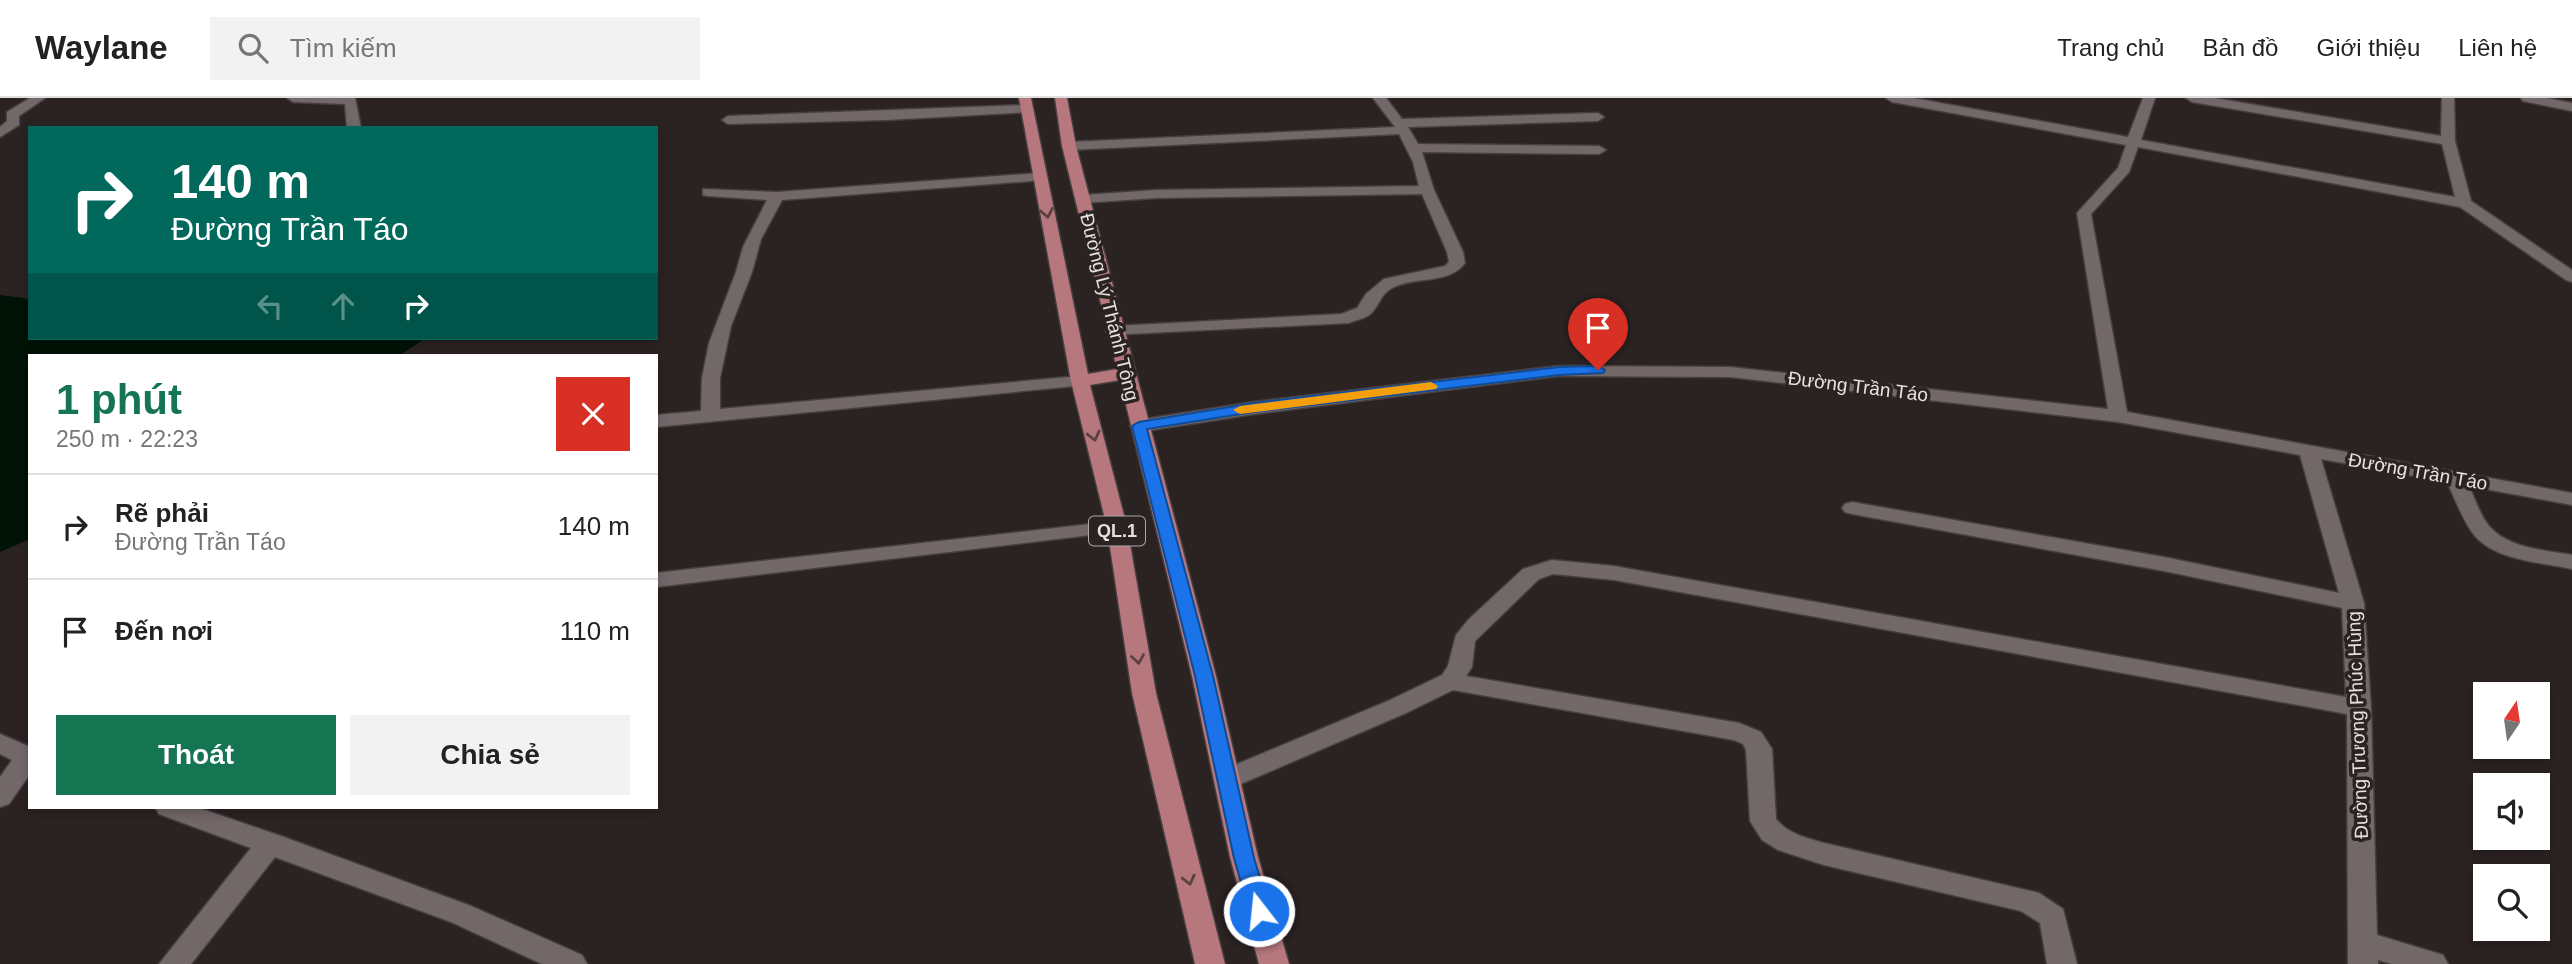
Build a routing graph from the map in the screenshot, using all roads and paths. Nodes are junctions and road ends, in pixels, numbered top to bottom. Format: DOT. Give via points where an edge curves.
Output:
graph roads {
  1 [pos="39,98"];
  2 [pos="293,98"];
  3 [pos="949,98"];
  4 [pos="1061,98"];
  5 [pos="1379,98"];
  6 [pos="1892,98"];
  7 [pos="2149,98"];
  8 [pos="2192,98"];
  9 [pos="2448,98"];
  10 [pos="2527,98"];
  11 [pos="1026,103"];
  12 [pos="2572,107"];
  13 [pos="954,113"];
  14 [pos="1598,117"];
  15 [pos="728,120"];
  16 [pos="354,126"];
  17 [pos="1401,127"];
  18 [pos="0,133"];
  19 [pos="2448,141"];
  20 [pos="2135,143"];
  21 [pos="1069,146"];
  22 [pos="1412,148"];
  23 [pos="1599,150"];
  24 [pos="1040,177"];
  25 [pos="1427,190"];
  26 [pos="708,192"];
  27 [pos="777,196"];
  28 [pos="1083,200"];
  29 [pos="2464,203"];
  30 [pos="2565,266"];
  31 [pos="2572,277"];
  32 [pos="1115,331"];
  33 [pos="1129,373"];
  34 [pos="1080,381"];
  35 [pos="711,415"];
  36 [pos="2118,416"];
  37 [pos="658,421"];
  38 [pos="1139,426"];
  39 [pos="2309,451"];
  40 [pos="2455,478"];
  41 [pos="2572,499"];
  42 [pos="1852,508"];
  43 [pos="1117,527"];
  44 [pos="2572,562"];
  45 [pos="658,580"];
  46 [pos="2353,603"];
  47 [pos="1450,681"];
  48 [pos="2359,708"];
  49 [pos="0,743"];
  50 [pos="28,757"];
  51 [pos="28,758"];
  52 [pos="1227,779"];
  53 [pos="0,797"];
  54 [pos="174,809"];
  55 [pos="271,843"];
  56 [pos="2363,954"];
  57 [pos="174,964"];
  58 [pos="572,964"];
  59 [pos="1210,964"];
  60 [pos="1274,964"];
  61 [pos="2062,964"];
  62 [pos="2433,964"];
  1 -- 18 [label="street" via="12,115 14,122"];
  2 -- 16 [label="street" via="351,101"];
  3 -- 13 [label="street"];
  4 -- 21 [label="main road, Đường Lý Thánh Tông / QL.1"];
  5 -- 17 [label="street"];
  6 -- 20 [label="street"];
  7 -- 20 [label="street"];
  8 -- 19 [label="street"];
  9 -- 19 [label="street"];
  10 -- 12 [label="street"];
  11 -- 13 [label="street"];
  11 -- 24 [label="main road, Đường Lý Thánh Tông / QL.1"];
  13 -- 15 [label="street"];
  14 -- 17 [label="street"];
  17 -- 21 [label="street"];
  17 -- 22 [label="street"];
  19 -- 29 [label="street"];
  20 -- 29 [label="street"];
  20 -- 36 [label="street" via="2124,169 2084,213"];
  21 -- 28 [label="main road, Đường Lý Thánh Tông / QL.1"];
  22 -- 23 [label="street"];
  22 -- 25 [label="street"];
  24 -- 27 [label="street"];
  24 -- 34 [label="main road, Đường Lý Thánh Tông / QL.1, one-way"];
  25 -- 28 [label="street" via="1195,193"];
  25 -- 32 [label="street" via="1457,262 1443,272 1376,288 1364,311 1356,316 1318,322"];
  26 -- 27 [label="street"];
  27 -- 35 [label="street" via="727,307 708,391"];
  28 -- 32 [label="main road, Đường Lý Thánh Tông / QL.1"];
  29 -- 30 [label="street"];
  30 -- 31 [label="street"];
  32 -- 33 [label="main road, Đường Lý Thánh Tông / QL.1"];
  33 -- 34 [label="main road"];
  33 -- 38 [label="main road, Đường Lý Thánh Tông / QL.1"];
  34 -- 35 [label="street"];
  34 -- 43 [label="main road, Đường Lý Thánh Tông / QL.1, one-way"];
  35 -- 37 [label="street"];
  36 -- 38 [label="street, Đường Trần Táo" via="1730,372 1606,370 1532,374"];
  36 -- 39 [label="street, Đường Trần Táo"];
  38 -- 52 [label="main road, Đường Lý Thánh Tông / QL.1"];
  39 -- 40 [label="street, Đường Trần Táo"];
  39 -- 46 [label="street, Đường Trương Phúc Hùng"];
  40 -- 41 [label="street, Đường Trần Táo"];
  40 -- 44 [label="street" via="2482,532 2493,540"];
  42 -- 46 [label="street"];
  43 -- 45 [label="street"];
  43 -- 59 [label="main road, Đường Lý Thánh Tông / QL.1, one-way" via="1144,693"];
  46 -- 48 [label="street, Đường Trương Phúc Hùng"];
  47 -- 48 [label="street" via="1460,667 1464,640 1522,582 1552,567 1576,567"];
  47 -- 52 [label="street"];
  47 -- 61 [label="street" via="1752,738 1759,749 1763,821 1772,833 1824,854 2029,901 2053,918"];
  48 -- 56 [label="street, Đường Trương Phúc Hùng"];
  49 -- 50 [label="street"];
  51 -- 53 [label="street"];
  52 -- 60 [label="main road, Đường Lý Thánh Tông / QL.1"];
  54 -- 55 [label="street"];
  55 -- 57 [label="street"];
  55 -- 58 [label="street" via="461,914"];
  56 -- 62 [label="street"];
}
